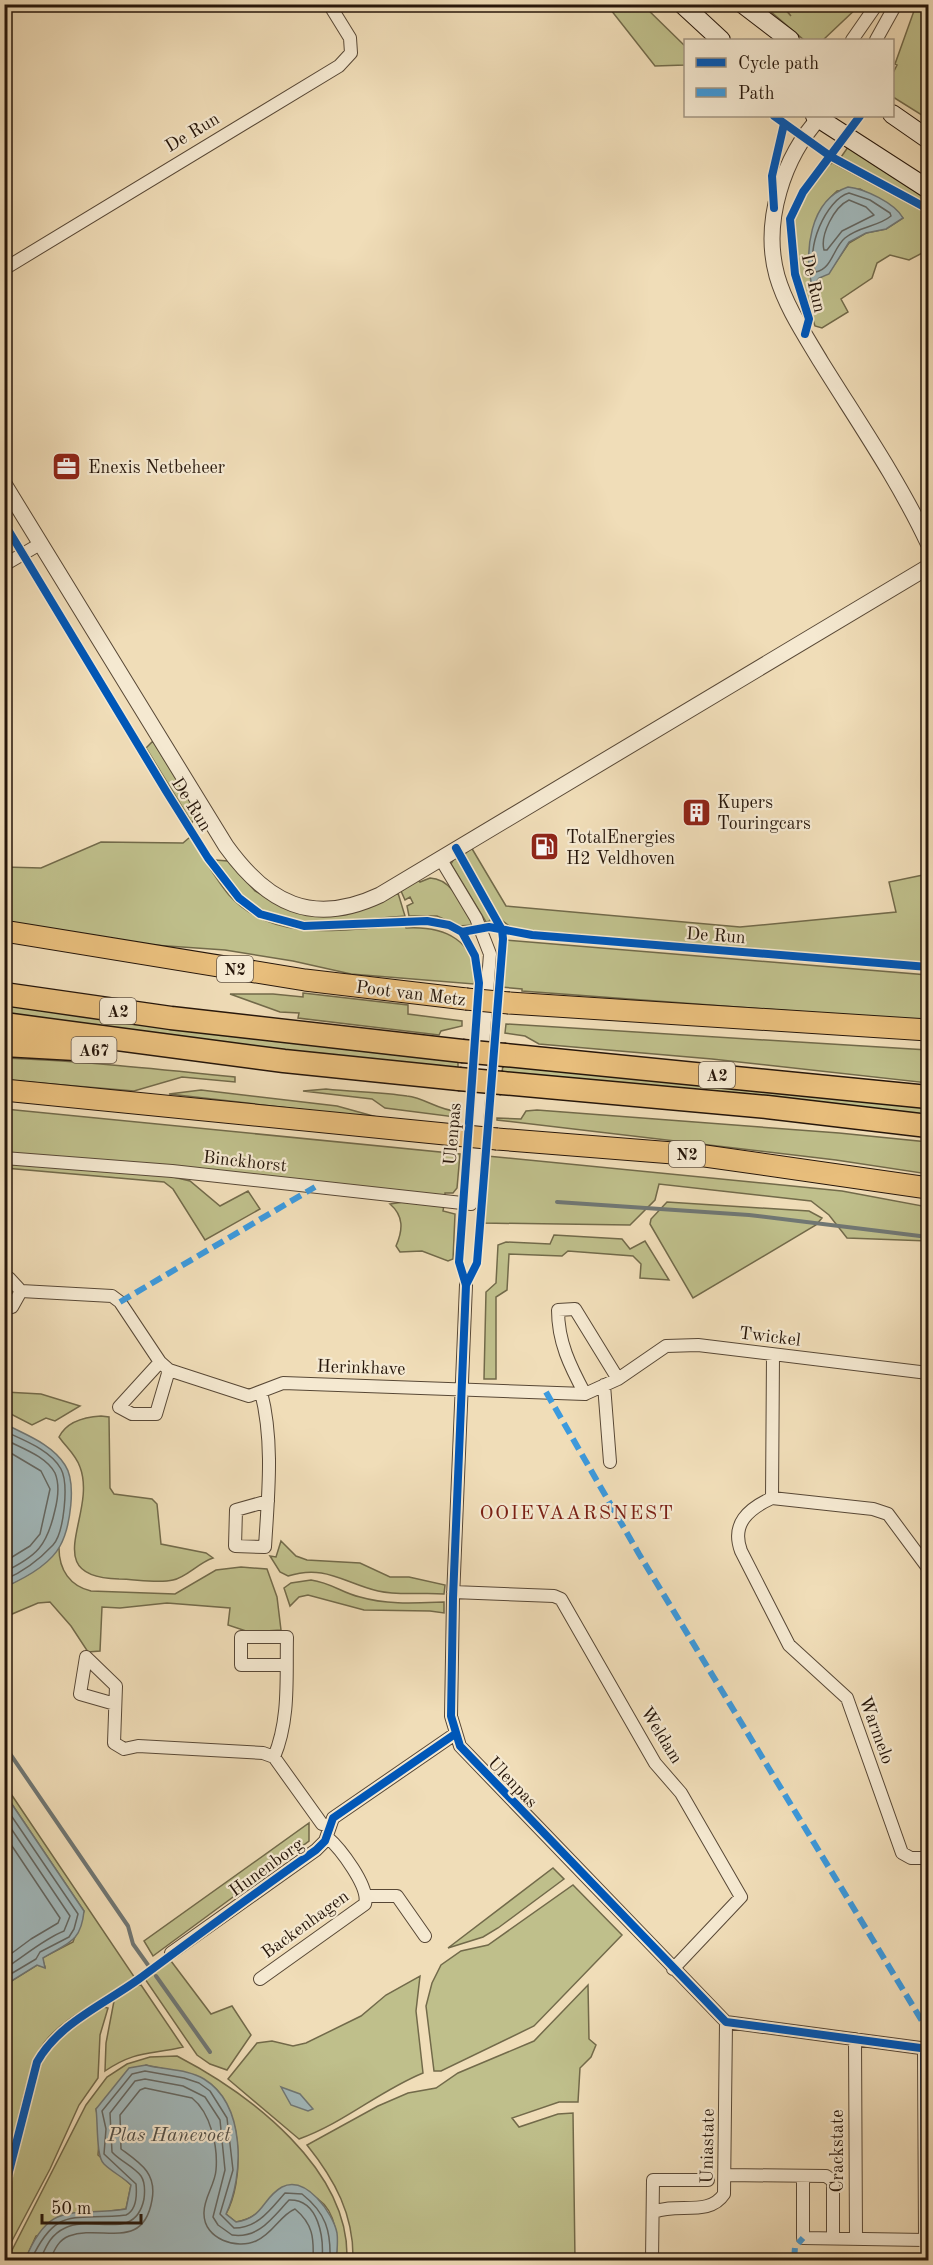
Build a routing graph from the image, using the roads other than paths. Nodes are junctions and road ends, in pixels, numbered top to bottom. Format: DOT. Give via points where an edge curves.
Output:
graph roads {
  1 [pos="329,4"];
  2 [pos="682,4"];
  3 [pos="743,4"];
  4 [pos="877,4"];
  5 [pos="896,4"];
  6 [pos="720,39"];
  7 [pos="789,39"];
  8 [pos="853,39"];
  9 [pos="877,39"];
  10 [pos="894,115"];
  11 [pos="818,117"];
  12 [pos="820,117"];
  13 [pos="928,139"];
  14 [pos="928,189"];
  15 [pos="4,269"];
  16 [pos="4,484"];
  17 [pos="928,543"];
  18 [pos="40,544"];
  19 [pos="4,565"];
  20 [pos="928,567"];
  21 [pos="440,858"];
  22 [pos="4,932"];
  23 [pos="4,994"];
  24 [pos="4,1024"];
  25 [pos="928,1030"];
  26 [pos="4,1045"];
  27 [pos="184,1047"];
  28 [pos="4,1090"];
  29 [pos="928,1097"];
  30 [pos="928,1126"];
  31 [pos="4,1158"];
  32 [pos="875,1179"];
  33 [pos="928,1188"];
  34 [pos="928,1202"];
  35 [pos="471,1204"];
  36 [pos="4,1277"];
  37 [pos="466,1285"];
  38 [pos="21,1291"];
  39 [pos="4,1309"];
  40 [pos="773,1355"];
  41 [pos="928,1373"];
  42 [pos="618,1379"];
  43 [pos="604,1385"];
  44 [pos="461,1389"];
  45 [pos="261,1392"];
  46 [pos="585,1394"];
  47 [pos="610,1462"];
  48 [pos="772,1498"];
  49 [pos="268,1501"];
  50 [pos="928,1568"];
  51 [pos="453,1592"];
  52 [pos="286,1665"];
  53 [pos="115,1704"];
  54 [pos="455,1734"];
  55 [pos="274,1757"];
  56 [pos="328,1831"];
  57 [pos="928,1858"];
  58 [pos="367,1896"];
  59 [pos="425,1936"];
  60 [pos="171,1953"];
  61 [pos="673,1969"];
  62 [pos="260,1979"];
  63 [pos="726,2022"];
  64 [pos="855,2039"];
  65 [pos="926,2049"];
  66 [pos="725,2175"];
  67 [pos="803,2176"];
  68 [pos="708,2180"];
  69 [pos="654,2212"];
  70 [pos="833,2238"];
  71 [pos="856,2239"];
  72 [pos="652,2260"];
  1 -- 15 [label="street, De Run" via="350,38 351,53 339,66"];
  2 -- 6 [label="main road"];
  3 -- 7 [label="main road"];
  4 -- 8 [label="street"];
  5 -- 9 [label="street"];
  10 -- 13 [label="main road"];
  11 -- 17 [label="street, De Run" via="786,171 774,208 777,276 805,334"];
  12 -- 14 [label="main road"];
  16 -- 18 [label="street, De Run"];
  18 -- 19 [label="street"];
  18 -- 21 [label="street, De Run" via="226,846 256,884 298,905 335,909 364,903"];
  20 -- 21 [label="street, De Run"];
  21 -- 35 [label="street, Ulenpas" via="481,929 490,954"];
  22 -- 25 [label="highway, Poot van Metz / N2, bridge" via="305,980 466,999"];
  23 -- 29 [label="highway, A2, bridge" via="171,1018 462,1051"];
  24 -- 27 [label="highway, A2"];
  26 -- 27 [label="highway, A67" via="136,1052"];
  27 -- 30 [label="highway, A2, bridge"];
  28 -- 32 [label="highway, N2, bridge" via="698,1155"];
  31 -- 35 [label="street, Binckhorst" via="172,1171"];
  32 -- 33 [label="highway, N2"];
  32 -- 34 [label="highway, N2"];
  36 -- 38 [label="street"];
  37 -- 44 [label="street, Ulenpas"];
  38 -- 39 [label="street" via="12,1307"];
  38 -- 45 [label="street, Herinkhave" via="112,1296 164,1366 237,1395"];
  40 -- 41 [label="street, Twickel"];
  40 -- 42 [label="street, Twickel" via="698,1345 666,1346"];
  40 -- 48 [label="street"];
  42 -- 43 [label="street, Twickel"];
  42 -- 46 [label="street" via="575,1310 558,1310 558,1330 568,1364"];
  43 -- 46 [label="street, Twickel"];
  43 -- 47 [label="street"];
  44 -- 45 [label="street, Herinkhave" via="283,1383"];
  44 -- 46 [label="street, Twickel"];
  44 -- 51 [label="street, Ulenpas"];
  45 -- 49 [label="street" via="268,1433"];
  48 -- 50 [label="street" via="888,1514"];
  48 -- 57 [label="street, Warmelo" via="758,1504 738,1525 736,1538 741,1551 789,1645 848,1698 902,1852 911,1858"];
  51 -- 54 [label="street, Ulenpas" via="451,1716"];
  51 -- 61 [label="street, Weldam" via="561,1599 655,1763 686,1802 741,1897"];
  52 -- 55 [label="street" via="286,1708"];
  53 -- 55 [label="street" via="114,1743 124,1749 138,1746 263,1753"];
  54 -- 56 [label="street, Hunenborg" via="333,1818"];
  54 -- 61 [label="street, Ulenpas" via="466,1754"];
  55 -- 56 [label="street"];
  56 -- 58 [label="street, Backenhagen"];
  56 -- 60 [label="street, Hunenborg" via="316,1850"];
  58 -- 59 [label="street, Backenhagen" via="398,1896"];
  58 -- 62 [label="street, Backenhagen" via="363,1907"];
  61 -- 63 [label="street, Ulenpas"];
  63 -- 64 [label="street"];
  63 -- 66 [label="street, Uniastate"];
  64 -- 65 [label="street"];
  64 -- 71 [label="street, Crackstate"];
  65 -- 71 [label="street" via="925,2240"];
  66 -- 67 [label="street, Crackstate"];
  66 -- 69 [label="street, Uniastate" via="724,2193 718,2204"];
  67 -- 70 [label="street, Crackstate" via="826,2175 833,2181"];
  67 -- 70 [label="street, Crackstate" via="803,2238"];
  68 -- 69 [label="street, Uniastate" via="653,2180"];
  69 -- 72 [label="street, Uniastate"];
  70 -- 71 [label="street, Crackstate"];
}
